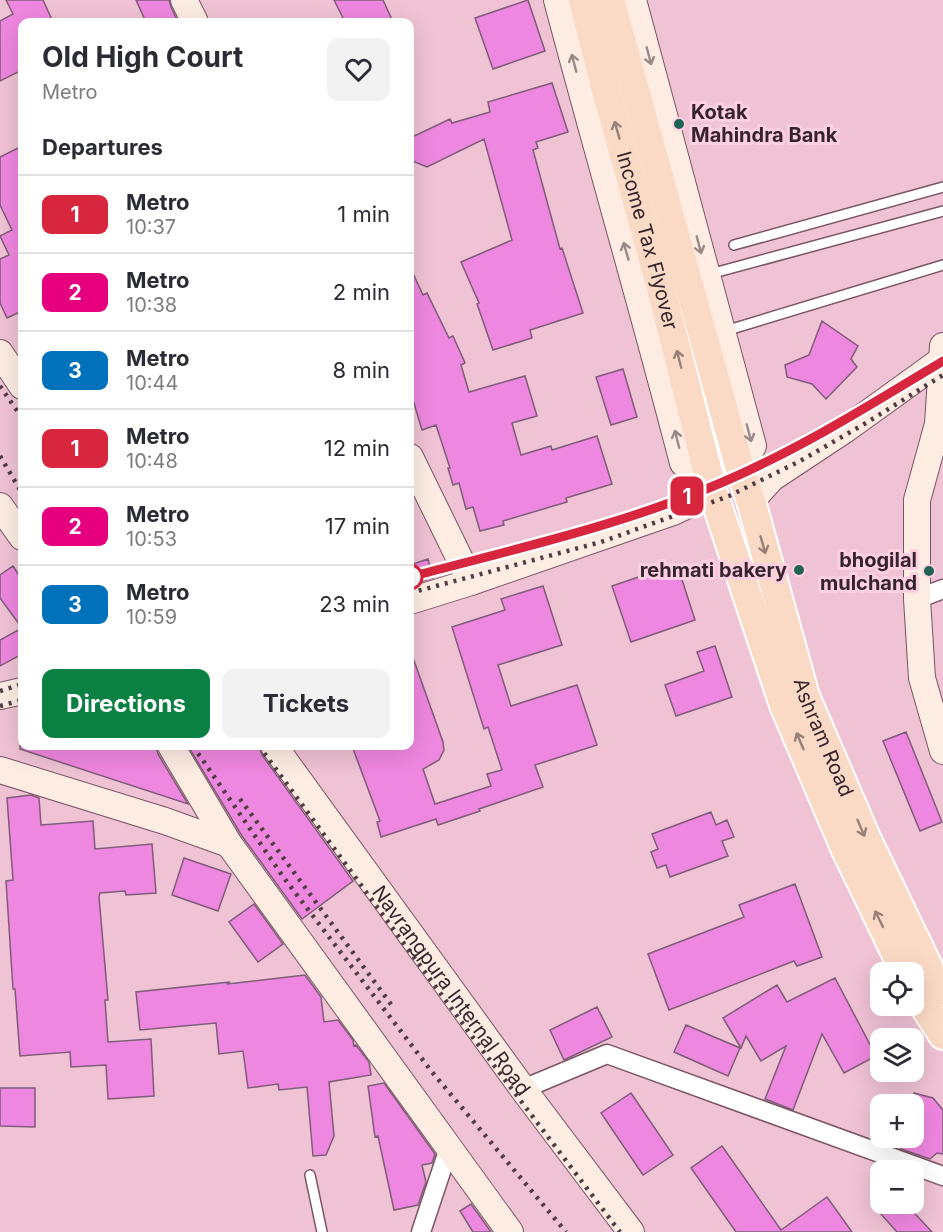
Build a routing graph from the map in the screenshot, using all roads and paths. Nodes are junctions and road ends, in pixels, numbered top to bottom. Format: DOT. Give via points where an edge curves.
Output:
graph roads {
  1 [pos="184,0"];
  2 [pos="558,0"];
  3 [pos="582,0"];
  4 [pos="610,0"];
  5 [pos="633,0"];
  6 [pos="193,18"];
  7 [pos="943,187"];
  8 [pos="943,211"];
  9 [pos="734,245"];
  10 [pos="943,265"];
  11 [pos="707,275"];
  12 [pos="722,332"];
  13 [pos="0,353"];
  14 [pos="942,355"];
  15 [pos="18,380"];
  16 [pos="414,465"];
  17 [pos="740,469"];
  18 [pos="712,488"];
  19 [pos="751,501"];
  20 [pos="0,506"];
  21 [pos="18,531"];
  22 [pos="471,582"];
  23 [pos="943,588"];
  24 [pos="414,599"];
  25 [pos="917,599"];
  26 [pos="18,692"];
  27 [pos="0,696"];
  28 [pos="173,750"];
  29 [pos="277,750"];
  30 [pos="943,751"];
  31 [pos="0,770"];
  32 [pos="229,844"];
  33 [pos="900,962"];
  34 [pos="943,993"];
  35 [pos="924,1006"];
  36 [pos="943,1035"];
  37 [pos="523,1089"];
  38 [pos="449,1148"];
  39 [pos="310,1175"];
  40 [pos="943,1176"];
  41 [pos="322,1232"];
  42 [pos="421,1232"];
  43 [pos="510,1232"];
  44 [pos="631,1232"];
  1 -- 6 [label="main road"];
  18 -- 2 [label="main road, one-way" via="683,463"];
  18 -- 3 [label="main road, Income Tax Flyover, one-way"];
  4 -- 17 [label="main road, Income Tax Flyover"];
  5 -- 11 [label="main road, one-way"];
  7 -- 9 [label="lane"];
  8 -- 11 [label="lane"];
  10 -- 12 [label="lane"];
  11 -- 12 [label="main road"];
  12 -- 17 [label="main road, one-way" via="753,446"];
  13 -- 15 [label="main road"];
  14 -- 19 [label="main road" via="846,429 772,478"];
  14 -- 25 [label="main road" via="938,424 917,500"];
  16 -- 22 [label="main road"];
  17 -- 19 [label="main road, Ashram Road"];
  18 -- 22 [label="main road" via="673,512"];
  33 -- 18 [label="main road, Ashram Road, one-way" via="846,850 784,705"];
  19 -- 34 [label="main road, Ashram Road, one-way" via="805,696 867,840"];
  20 -- 21 [label="main road"];
  22 -- 24 [label="main road"];
  23 -- 25 [label="street"];
  25 -- 30 [label="main road" via="922,678"];
  26 -- 27 [label="main road"];
  28 -- 32 [label="main road"];
  29 -- 37 [label="main road, Navrangpura Internal Road"];
  31 -- 32 [label="main road"];
  32 -- 38 [label="main road"];
  35 -- 36 [label="main road"];
  37 -- 40 [label="street" via="607,1054"];
  37 -- 44 [label="main road, Navrangpura Internal Road"];
  38 -- 42 [label="street"];
  38 -- 43 [label="main road"];
  39 -- 41 [label="lane"];
}
